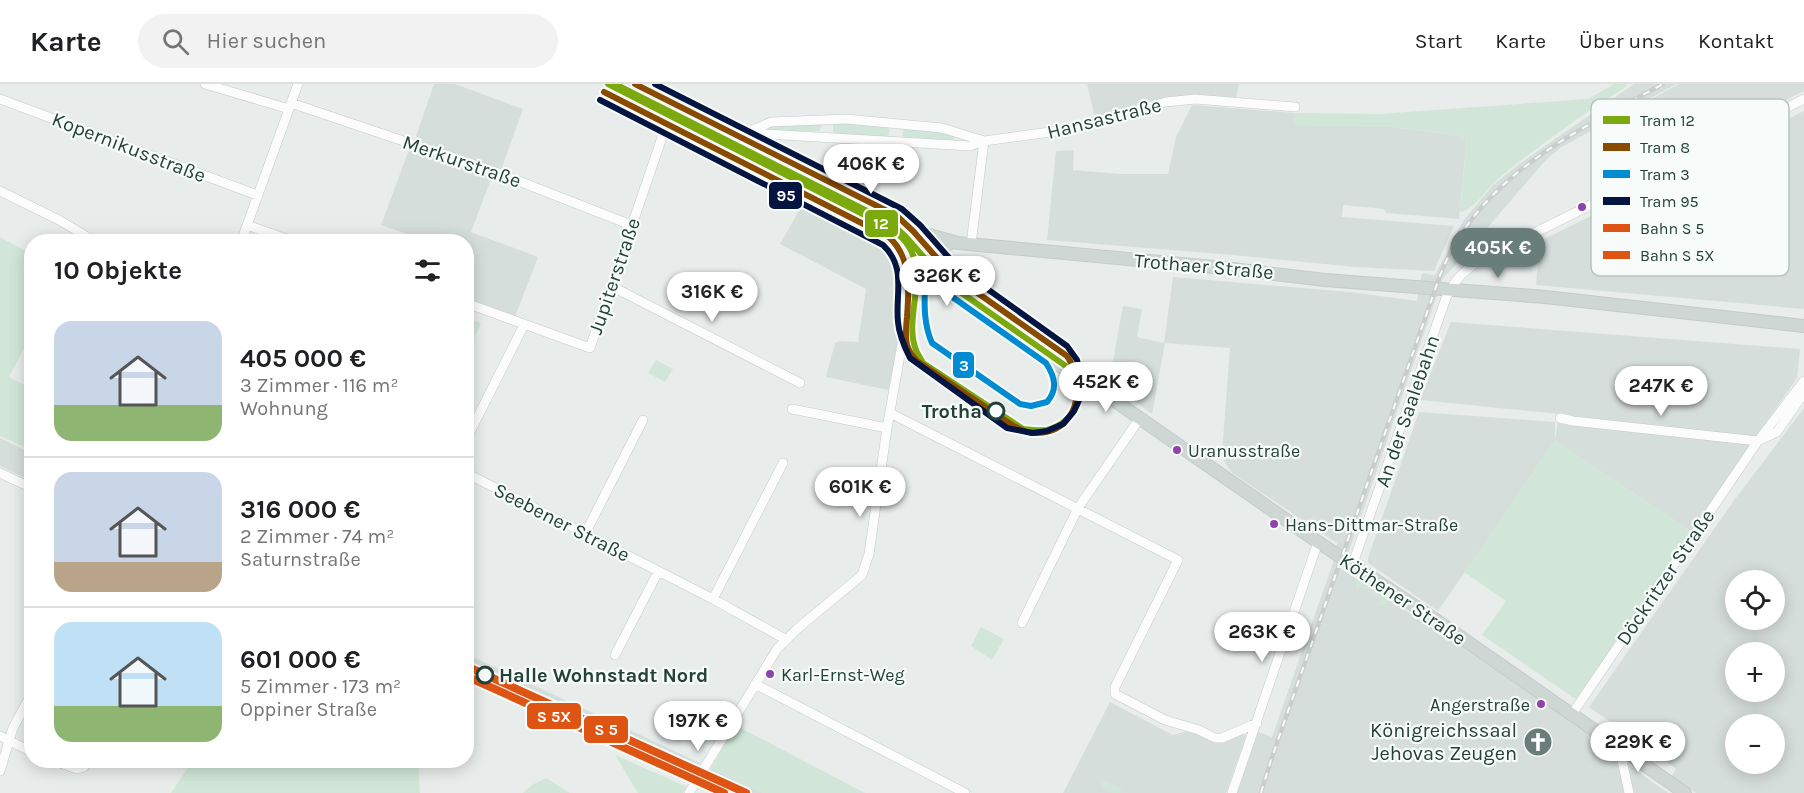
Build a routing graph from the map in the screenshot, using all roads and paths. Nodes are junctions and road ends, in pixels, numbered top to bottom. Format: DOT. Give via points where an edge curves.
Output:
graph roads {
  1 [pos="205,84"];
  2 [pos="298,84"];
  3 [pos="611,84"];
  4 [pos="659,84"];
  5 [pos="0,99"];
  6 [pos="1804,99"];
  7 [pos="290,106"];
  8 [pos="654,106"];
  9 [pos="1295,106"];
  10 [pos="1789,106"];
  11 [pos="670,114"];
  12 [pos="830,120"];
  13 [pos="898,123"];
  14 [pos="754,129"];
  15 [pos="960,134"];
  16 [pos="829,137"];
  17 [pos="984,141"];
  18 [pos="896,143"];
  19 [pos="958,145"];
  20 [pos="733,146"];
  21 [pos="801,179"];
  22 [pos="0,191"];
  23 [pos="257,195"];
  24 [pos="1591,205"];
  25 [pos="247,225"];
  26 [pos="631,225"];
  27 [pos="81,234"];
  28 [pos="244,234"];
  29 [pos="272,234"];
  30 [pos="891,234"];
  31 [pos="936,238"];
  32 [pos="958,243"];
  33 [pos="971,244"];
  34 [pos="915,250"];
  35 [pos="929,273"];
  36 [pos="611,286"];
  37 [pos="1449,291"];
  38 [pos="906,294"];
  39 [pos="474,306"];
  40 [pos="524,325"];
  41 [pos="1801,328"];
  42 [pos="1804,381"];
  43 [pos="800,383"];
  44 [pos="1804,393"];
  45 [pos="792,409"];
  46 [pos="890,412"];
  47 [pos="1140,418"];
  48 [pos="1560,418"];
  49 [pos="643,420"];
  50 [pos="474,424"];
  51 [pos="887,428"];
  52 [pos="1758,441"];
  53 [pos="783,463"];
  54 [pos="0,473"];
  55 [pos="474,477"];
  56 [pos="24,484"];
  57 [pos="1078,508"];
  58 [pos="585,534"];
  59 [pos="1318,542"];
  60 [pos="1352,566"];
  61 [pos="658,572"];
  62 [pos="713,598"];
  63 [pos="1022,623"];
  64 [pos="785,639"];
  65 [pos="615,655"];
  66 [pos="755,684"];
  67 [pos="24,706"];
  68 [pos="1572,714"];
  69 [pos="1257,723"];
  70 [pos="4,739"];
  71 [pos="24,748"];
  72 [pos="1625,751"];
  73 [pos="0,771"];
  74 [pos="689,793"];
  75 [pos="965,793"];
  76 [pos="1232,793"];
  77 [pos="1629,793"];
  78 [pos="1685,793"];
  1 -- 7 [label="street, Merkurstraße"];
  2 -- 7 [label="street"];
  3 -- 8 [label="main road, Trothaer Straße"];
  4 -- 8 [label="street"];
  5 -- 23 [label="street, Kopernikusstraße"];
  6 -- 10 [label="street"];
  7 -- 23 [label="street"];
  7 -- 26 [label="street, Merkurstraße" via="498,173"];
  8 -- 11 [label="main road, Trothaer Straße"];
  9 -- 17 [label="street, Hansastraße" via="1196,99 1166,102 1065,130"];
  11 -- 20 [label="main road, Trothaer Straße"];
  11 -- 26 [label="street, Jupiterstraße"];
  12 -- 13 [label="street"];
  12 -- 14 [label="street" via="771,122"];
  12 -- 16 [label="street"];
  13 -- 15 [label="street"];
  13 -- 18 [label="street"];
  14 -- 16 [label="street, Hansastraße" via="766,134"];
  14 -- 20 [label="street"];
  15 -- 17 [label="street"];
  15 -- 19 [label="street"];
  16 -- 18 [label="street, Hansastraße"];
  17 -- 19 [label="street, Hansastraße"];
  17 -- 33 [label="street"];
  18 -- 19 [label="street, Hansastraße"];
  20 -- 21 [label="main road, Trothaer Straße"];
  21 -- 30 [label="main road, Trothaer Straße" via="824,198"];
  21 -- 31 [label="main road, Trothaer Straße" via="903,228"];
  22 -- 27 [label="street"];
  23 -- 25 [label="street"];
  24 -- 37 [label="street" via="1480,260 1462,273"];
  25 -- 28 [label="street"];
  25 -- 29 [label="street"];
  26 -- 36 [label="street, Jupiterstraße"];
  30 -- 34 [label="main road, Köthener Straße"];
  31 -- 32 [label="main road, Trothaer Straße"];
  31 -- 34 [label="street"];
  32 -- 33 [label="main road, Trothaer Straße"];
  32 -- 34 [label="main road, Trothaer Straße"];
  33 -- 37 [label="main road, Trothaer Straße"];
  34 -- 35 [label="main road, Köthener Straße"];
  34 -- 38 [label="street" via="908,267"];
  35 -- 38 [label="street" via="912,283"];
  35 -- 47 [label="main road, Köthener Straße" via="1056,364"];
  36 -- 40 [label="street, Jupiterstraße" via="590,348"];
  36 -- 43 [label="street"];
  37 -- 41 [label="main road, Trothaer Straße" via="1545,297"];
  37 -- 60 [label="street, An der Saalebahn"];
  38 -- 46 [label="street"];
  39 -- 40 [label="street, Jupiterstraße"];
  40 -- 50 [label="street"];
  42 -- 52 [label="street, Döckritzer Straße"];
  44 -- 52 [label="street, Döckritzer Straße" via="1776,432"];
  45 -- 51 [label="street"];
  46 -- 51 [label="street"];
  46 -- 57 [label="street"];
  47 -- 57 [label="street"];
  47 -- 59 [label="main road, Köthener Straße"];
  48 -- 52 [label="street"];
  49 -- 58 [label="street"];
  51 -- 64 [label="street" via="869,554 862,575"];
  52 -- 68 [label="street, Döckritzer Straße"];
  53 -- 62 [label="street"];
  54 -- 56 [label="street"];
  55 -- 58 [label="street, Seebener Straße"];
  57 -- 63 [label="street"];
  57 -- 69 [label="street" via="1178,560 1115,694 1165,720 1215,738"];
  58 -- 61 [label="street, Seebener Straße"];
  59 -- 60 [label="main road, Köthener Straße"];
  59 -- 69 [label="street"];
  60 -- 68 [label="main road, Köthener Straße"];
  61 -- 62 [label="street, Seebener Straße"];
  61 -- 65 [label="street"];
  62 -- 64 [label="street, Seebener Straße"];
  64 -- 66 [label="street"];
  66 -- 74 [label="street"];
  66 -- 75 [label="street"];
  67 -- 70 [label="street"];
  68 -- 72 [label="main road, Köthener Straße"];
  69 -- 76 [label="street"];
  70 -- 71 [label="street"];
  70 -- 73 [label="street"];
  72 -- 77 [label="street" via="1622,760"];
  72 -- 78 [label="main road, Köthener Straße"];
}
